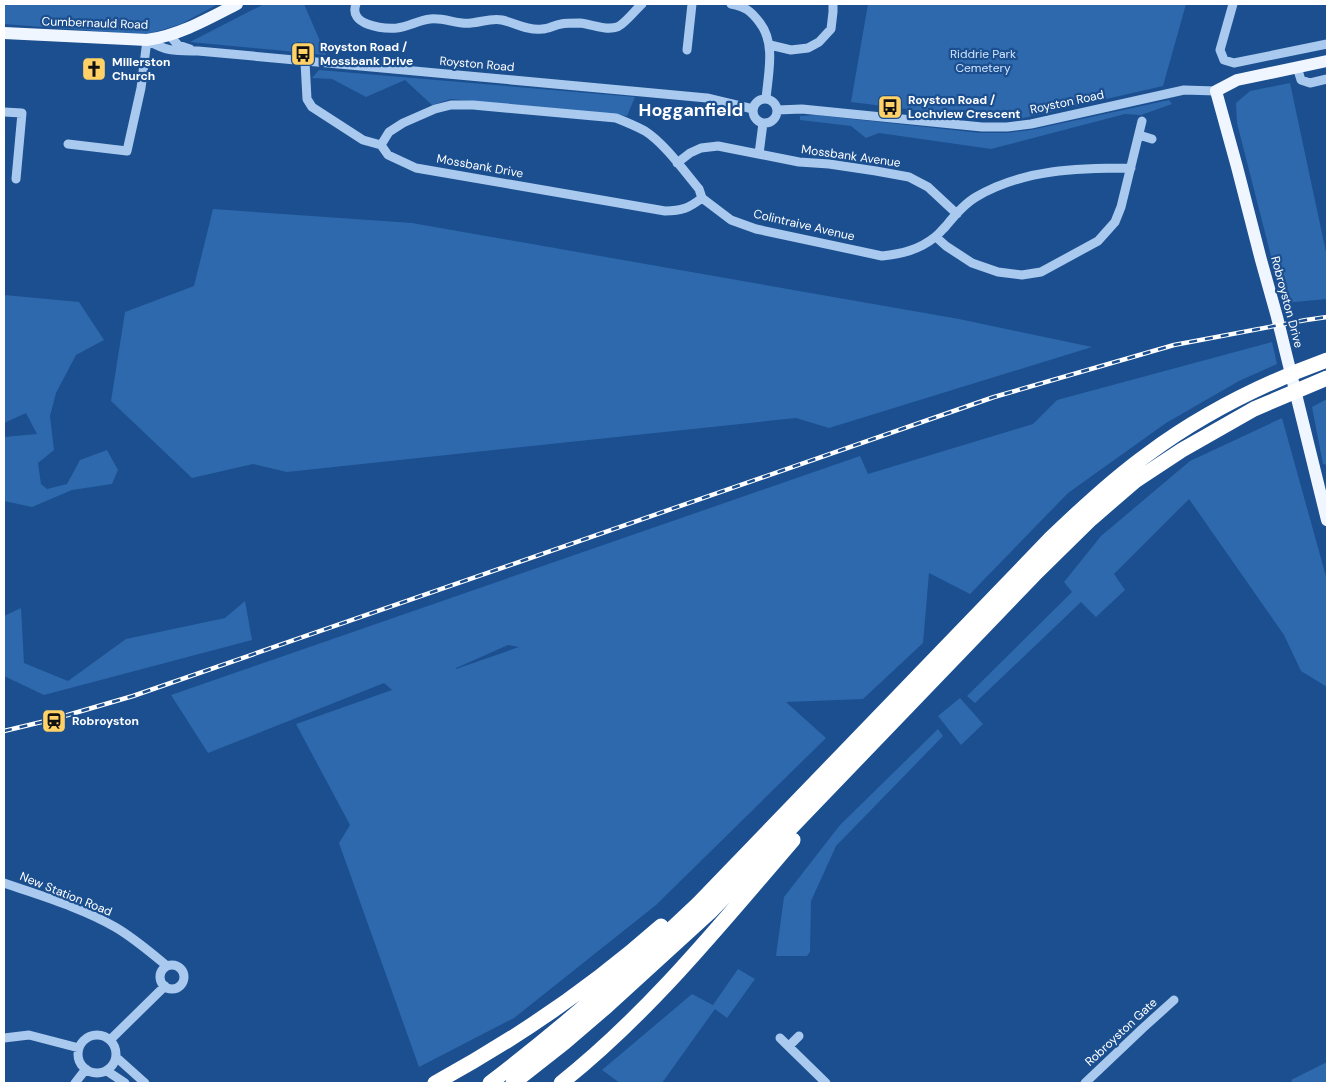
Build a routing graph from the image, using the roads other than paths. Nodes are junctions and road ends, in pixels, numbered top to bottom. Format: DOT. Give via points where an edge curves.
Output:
graph roads {
  1 [pos="237,4"];
  2 [pos="356,4"];
  3 [pos="642,4"];
  4 [pos="692,4"];
  5 [pos="731,4"];
  6 [pos="833,4"];
  7 [pos="1234,4"];
  8 [pos="745,5"];
  9 [pos="4,32"];
  10 [pos="170,36"];
  11 [pos="147,40"];
  12 [pos="1327,44"];
  13 [pos="770,45"];
  14 [pos="687,50"];
  15 [pos="198,51"];
  16 [pos="1327,61"];
  17 [pos="305,62"];
  18 [pos="1297,67"];
  19 [pos="1327,79"];
  20 [pos="1216,91"];
  21 [pos="766,99"];
  22 [pos="753,109"];
  23 [pos="778,110"];
  24 [pos="4,112"];
  25 [pos="1142,121"];
  26 [pos="763,123"];
  27 [pos="1139,136"];
  28 [pos="1152,139"];
  29 [pos="68,144"];
  30 [pos="380,145"];
  31 [pos="759,154"];
  32 [pos="677,163"];
  33 [pos="1131,168"];
  34 [pos="16,180"];
  35 [pos="702,198"];
  36 [pos="957,214"];
  37 [pos="936,237"];
  38 [pos="1327,360"];
  39 [pos="1327,378"];
  40 [pos="1323,483"];
  41 [pos="1327,520"];
  42 [pos="877,739"];
  43 [pos="822,776"];
  44 [pos="4,883"];
  45 [pos="166,966"];
  46 [pos="164,986"];
  47 [pos="1174,1000"];
  48 [pos="798,1036"];
  49 [pos="4,1038"];
  50 [pos="780,1038"];
  51 [pos="110,1040"];
  52 [pos="789,1046"];
  53 [pos="79,1048"];
  54 [pos="116,1057"];
  55 [pos="86,1069"];
  56 [pos="107,1071"];
  57 [pos="76,1083"];
  58 [pos="125,1083"];
  59 [pos="145,1083"];
  60 [pos="435,1083"];
  61 [pos="490,1083"];
  62 [pos="513,1083"];
  63 [pos="561,1083"];
  64 [pos="826,1083"];
  65 [pos="1085,1083"];
  1 -- 10 [label="main road, Cumbernauld Road"];
  2 -- 3 [label="street" via="354,10 361,22 379,26 396,28 430,19 470,24 500,20 542,29 561,24 619,27"];
  4 -- 14 [label="street"];
  5 -- 8 [label="street"];
  6 -- 13 [label="street" via="831,29 819,42 808,48 791,50"];
  7 -- 12 [label="street" via="1220,50 1224,60 1234,63"];
  8 -- 13 [label="street" via="766,30"];
  9 -- 11 [label="main road, Cumbernauld Road"];
  10 -- 11 [label="main road, Cumbernauld Road"];
  10 -- 15 [label="street, Royston Road" via="178,45"];
  11 -- 15 [label="street, Royston Road" via="163,49"];
  11 -- 29 [label="street" via="141,88 127,151"];
  13 -- 21 [label="street"];
  15 -- 17 [label="street, Royston Road"];
  16 -- 18 [label="main road, Royston Road"];
  17 -- 22 [label="street, Royston Road" via="708,98"];
  17 -- 30 [label="street, Mossbank Drive" via="307,99 312,108 363,140"];
  18 -- 19 [label="street" via="1301,80 1310,83"];
  18 -- 20 [label="main road, Royston Road" via="1237,80"];
  20 -- 23 [label="street, Royston Road" via="1184,90 1007,127 802,108"];
  20 -- 40 [label="main road, Robroyston Drive" via="1301,417"];
  21 -- 22 [label="street" via="757,102"];
  21 -- 23 [label="street"];
  22 -- 26 [label="street" via="754,117"];
  23 -- 26 [label="street" via="772,120"];
  24 -- 34 [label="street" via="22,113"];
  25 -- 27 [label="street"];
  26 -- 31 [label="street"];
  27 -- 28 [label="street"];
  27 -- 33 [label="street"];
  30 -- 32 [label="street, Colintraive Avenue" via="389,132 435,109 473,105 616,118 657,140"];
  30 -- 35 [label="street, Mossbank Drive" via="388,155 416,168 665,211 690,207"];
  31 -- 32 [label="street, Mossbank Avenue" via="718,146 702,148"];
  31 -- 36 [label="street, Mossbank Avenue" via="908,177 928,187"];
  32 -- 35 [label="street, Colintraive Avenue" via="699,189"];
  33 -- 36 [label="street, Colintraive Avenue" via="1088,168 1036,174 975,198"];
  33 -- 37 [label="street" via="1121,207 1098,242 1041,272 1022,275 998,272 972,263"];
  35 -- 37 [label="street, Colintraive Avenue" via="731,220 756,229 882,256 903,254"];
  36 -- 37 [label="street, Colintraive Avenue"];
  38 -- 43 [label="highway" via="1268,384 1204,417 1112,482 1050,539"];
  39 -- 42 [label="highway" via="1254,409 1182,450 1112,499"];
  40 -- 41 [label="main road, Robroyston Drive"];
  42 -- 62 [label="highway" via="710,912 607,1006"];
  42 -- 63 [label="highway" via="696,954 632,1020"];
  43 -- 60 [label="highway" via="679,910 609,969 529,1027"];
  43 -- 61 [label="highway" via="642,958"];
  44 -- 45 [label="street, New Station Road" via="90,914 143,945"];
  45 -- 46 [label="street" via="160,976"];
  45 -- 46 [label="street" via="174,965 184,976 176,988"];
  46 -- 51 [label="street"];
  47 -- 65 [label="street, Robroyston Gate"];
  48 -- 52 [label="street"];
  49 -- 53 [label="street" via="29,1035"];
  50 -- 52 [label="street"];
  51 -- 53 [label="street" via="105,1036 92,1036 86,1038"];
  51 -- 54 [label="street"];
  52 -- 64 [label="street"];
  53 -- 55 [label="street" via="80,1061"];
  54 -- 56 [label="street"];
  54 -- 59 [label="street"];
  55 -- 56 [label="street" via="94,1073"];
  55 -- 57 [label="street"];
  56 -- 58 [label="street"];
}
